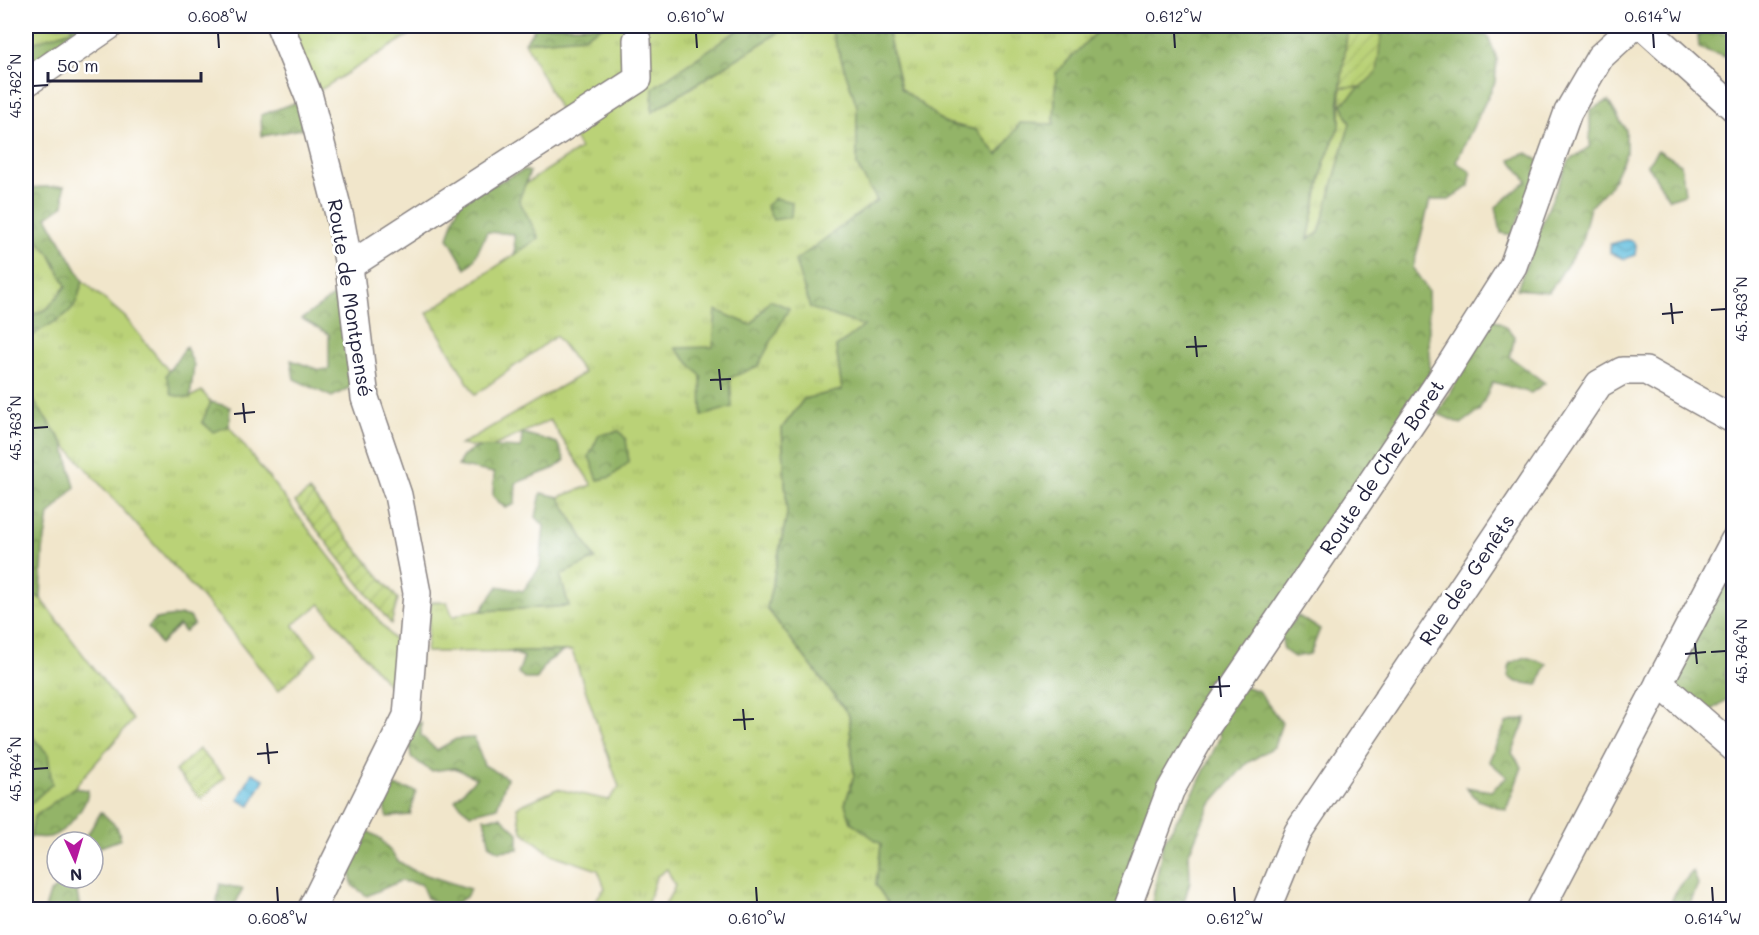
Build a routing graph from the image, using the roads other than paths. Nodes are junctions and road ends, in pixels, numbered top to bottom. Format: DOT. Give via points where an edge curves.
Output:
graph roads {
  1 [pos="109,26"];
  2 [pos="280,26"];
  3 [pos="1634,26"];
  4 [pos="1643,26"];
  5 [pos="637,40"];
  6 [pos="26,83"];
  7 [pos="1734,108"];
  8 [pos="349,266"];
  9 [pos="1734,420"];
  10 [pos="1734,541"];
  11 [pos="1659,683"];
  12 [pos="1734,748"];
  13 [pos="311,909"];
  14 [pos="1126,909"];
  15 [pos="1266,909"];
  16 [pos="1540,909"];
  1 -- 6 [label="street"];
  2 -- 8 [label="street, Route de Montpensé" via="309,97"];
  3 -- 14 [label="street, Route de Chez Boret" via="1600,57 1568,112 1513,266 1205,729 1170,791"];
  4 -- 7 [label="street"];
  5 -- 8 [label="street" via="638,79"];
  8 -- 13 [label="street, Route de Montpensé" via="365,398 398,495 417,593 407,716"];
  9 -- 15 [label="street, Rue des Genêts" via="1646,371 1622,371 1599,384 1298,832"];
  10 -- 11 [label="street"];
  11 -- 12 [label="street"];
  11 -- 16 [label="street"];
}
